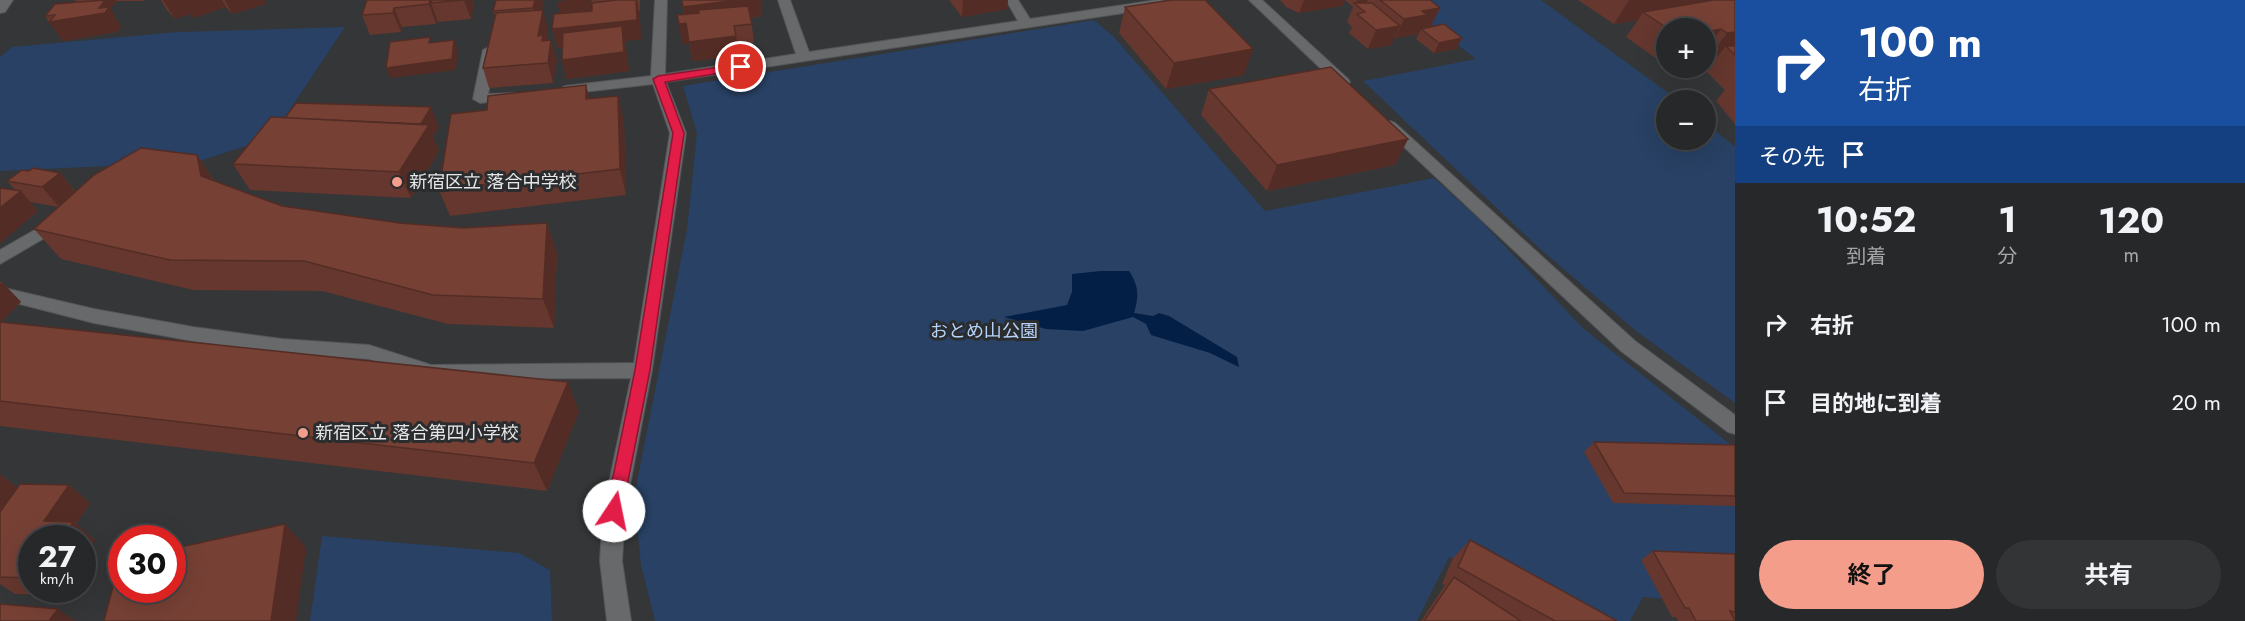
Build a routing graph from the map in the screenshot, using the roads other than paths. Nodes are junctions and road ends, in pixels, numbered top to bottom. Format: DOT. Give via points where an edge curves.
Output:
graph roads {
  1 [pos="7,0"];
  2 [pos="661,0"];
  3 [pos="784,0"];
  4 [pos="1012,0"];
  5 [pos="1183,0"];
  6 [pos="1255,0"];
  7 [pos="0,9"];
  8 [pos="1027,24"];
  9 [pos="492,40"];
  10 [pos="804,57"];
  11 [pos="658,79"];
  12 [pos="551,91"];
  13 [pos="527,94"];
  14 [pos="1359,96"];
  15 [pos="1376,112"];
  16 [pos="69,215"];
  17 [pos="0,258"];
  18 [pos="0,293"];
  19 [pos="642,370"];
  20 [pos="1735,426"];
  21 [pos="619,621"];
  1 -- 7 [label="street"];
  2 -- 11 [label="street"];
  3 -- 10 [label="street"];
  4 -- 8 [label="street"];
  5 -- 8 [label="street"];
  6 -- 14 [label="street"];
  8 -- 10 [label="street"];
  9 -- 13 [label="street" via="480,99"];
  10 -- 11 [label="street"];
  11 -- 12 [label="street"];
  11 -- 19 [label="street" via="678,133"];
  15 -- 20 [label="street" via="1628,346"];
  16 -- 17 [label="street"];
  18 -- 19 [label="street" via="193,334 369,352 431,372"];
  19 -- 21 [label="street" via="614,511 611,561"];
}
